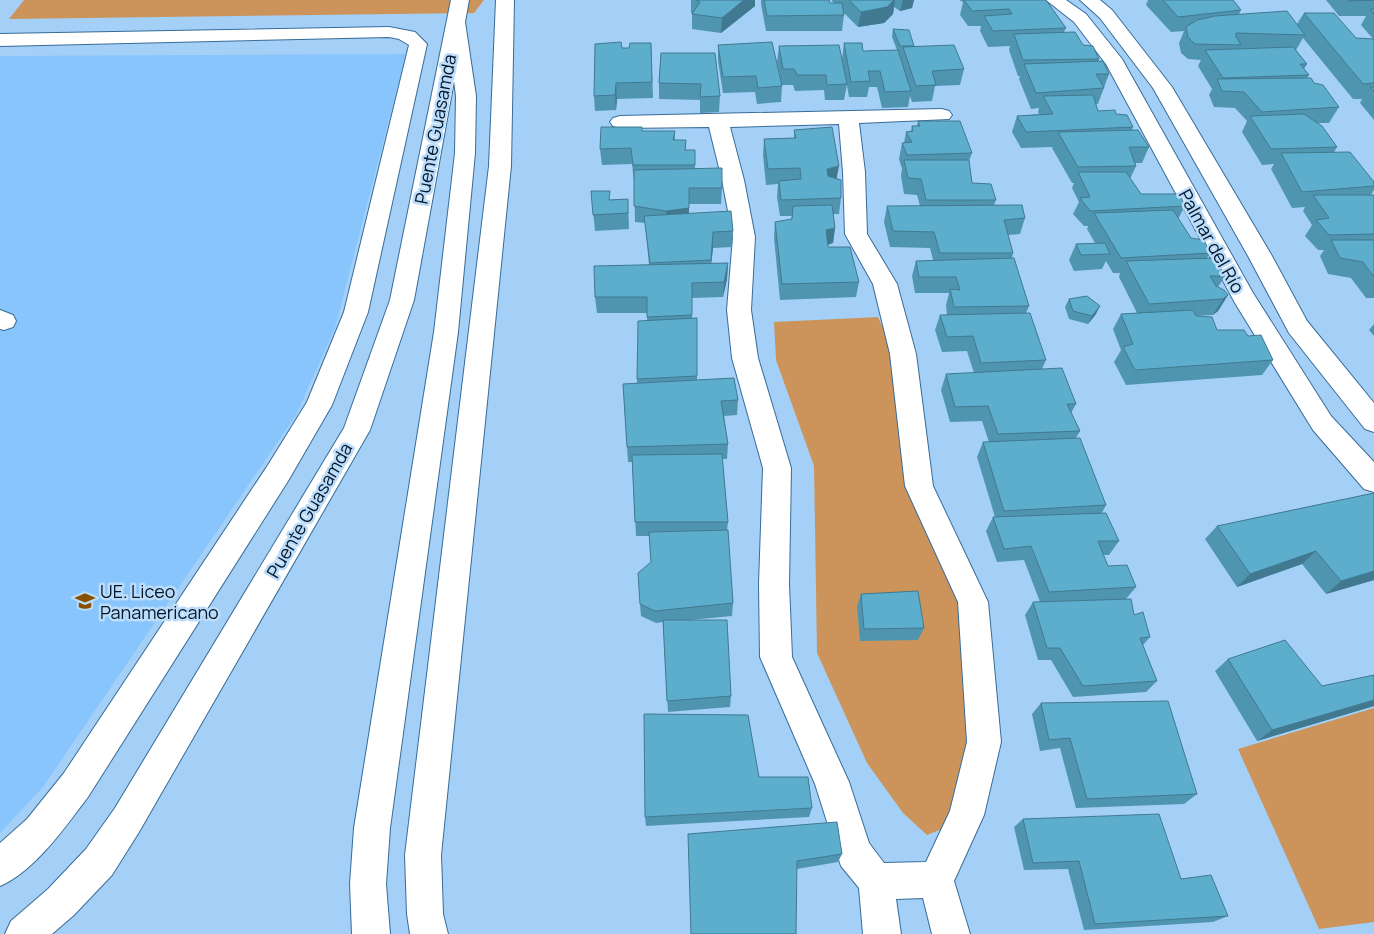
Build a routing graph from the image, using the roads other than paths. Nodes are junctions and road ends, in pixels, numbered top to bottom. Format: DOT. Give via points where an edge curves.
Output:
graph roads {
  1 [pos="505,0"];
  2 [pos="1055,0"];
  3 [pos="1089,0"];
  4 [pos="458,11"];
  5 [pos="0,40"];
  6 [pos="1117,65"];
  7 [pos="1146,66"];
  8 [pos="942,114"];
  9 [pos="848,118"];
  10 [pos="718,121"];
  11 [pos="620,122"];
  12 [pos="1260,256"];
  13 [pos="1222,260"];
  14 [pos="1374,422"];
  15 [pos="1374,481"];
  16 [pos="0,868"];
  17 [pos="936,880"];
  18 [pos="876,881"];
  19 [pos="24,934"];
  20 [pos="371,934"];
  21 [pos="429,934"];
  22 [pos="882,934"];
  23 [pos="951,934"];
  1 -- 21 [label="street" via="500,166 423,855 424,914"];
  2 -- 6 [label="street, Palmar del Río" via="1080,18"];
  3 -- 7 [label="street, Palmar del Río" via="1106,14"];
  4 -- 19 [label="street, Puente Guasamda" via="402,300 357,430 99,862 61,902"];
  4 -- 20 [label="street, Puente Guasamda" via="466,96 465,154 446,332 372,828 368,884"];
  5 -- 16 [label="street" via="389,32 403,33 418,44 356,312 319,405 76,785 40,831"];
  6 -- 7 [label="street"];
  6 -- 13 [label="street, Palmar del Río"];
  7 -- 12 [label="street, Palmar del Río" via="1162,87"];
  8 -- 9 [label="street"];
  9 -- 10 [label="street"];
  9 -- 17 [label="street" via="856,234 885,284 903,354 919,486 973,602 984,742 967,816"];
  10 -- 11 [label="street"];
  10 -- 18 [label="street" via="744,237 739,310 745,358 777,468 776,657 832,782 854,853"];
  12 -- 13 [label="street"];
  12 -- 14 [label="street, Palmar del Río" via="1298,327"];
  13 -- 15 [label="street, Palmar del Río" via="1322,423"];
  17 -- 18 [label="street"];
  17 -- 23 [label="street"];
  18 -- 22 [label="street"];
}
